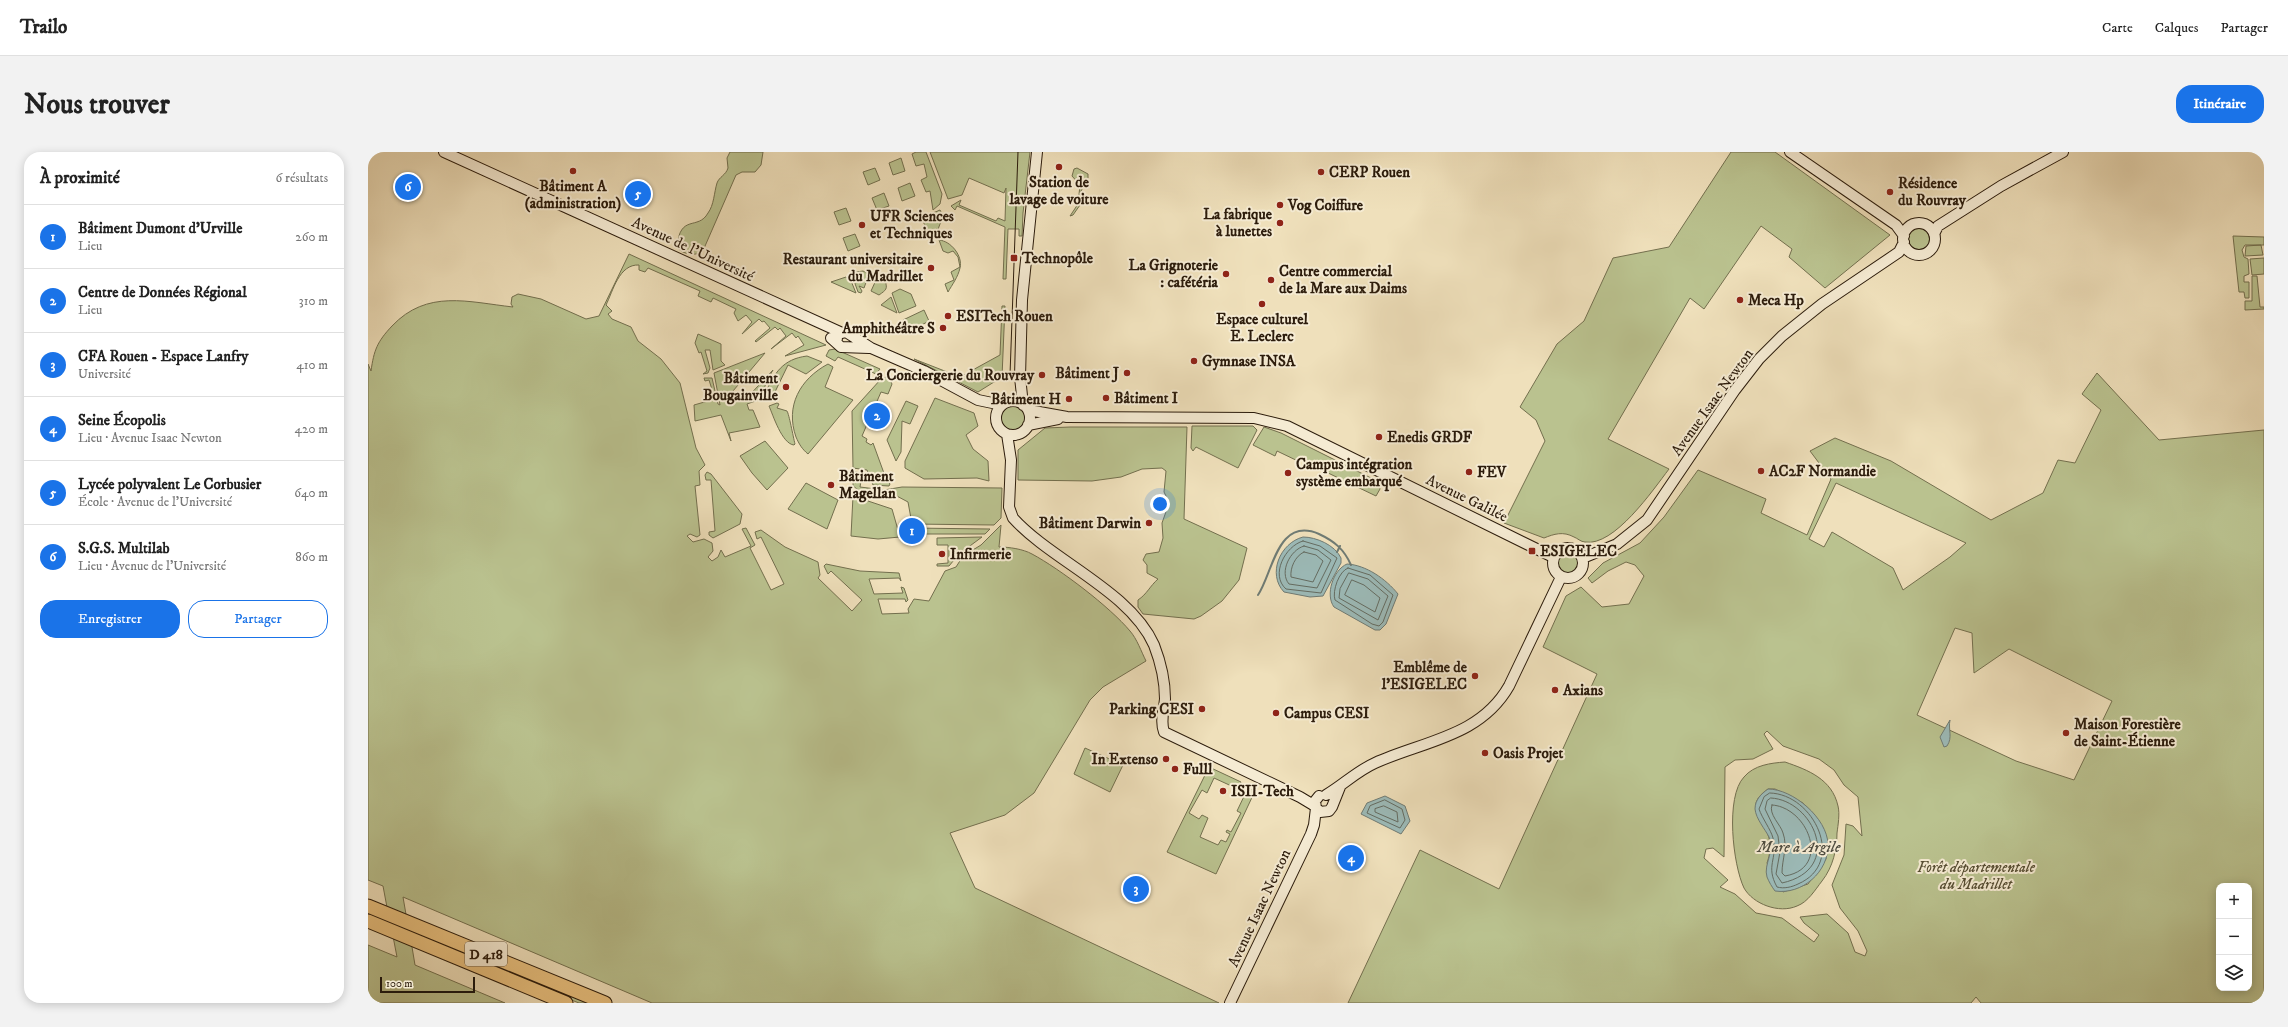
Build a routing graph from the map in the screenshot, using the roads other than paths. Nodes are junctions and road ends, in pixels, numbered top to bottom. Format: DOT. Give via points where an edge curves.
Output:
graph roads {
  1 [pos="444,152"];
  2 [pos="1037,152"];
  3 [pos="1790,152"];
  4 [pos="2063,152"];
  5 [pos="1896,225"];
  6 [pos="1912,226"];
  7 [pos="1936,230"];
  8 [pos="1904,239"];
  9 [pos="1910,252"];
  10 [pos="1894,255"];
  11 [pos="838,337"];
  12 [pos="851,337"];
  13 [pos="846,347"];
  14 [pos="870,348"];
  15 [pos="1020,377"];
  16 [pos="978,400"];
  17 [pos="1006,403"];
  18 [pos="1025,408"];
  19 [pos="996,416"];
  20 [pos="1067,417"];
  21 [pos="1028,425"];
  22 [pos="1020,433"];
  23 [pos="1007,434"];
  24 [pos="1011,460"];
  25 [pos="1553,557"];
  26 [pos="1583,558"];
  27 [pos="1561,577"];
  28 [pos="1300,797"];
  29 [pos="1326,797"];
  30 [pos="1316,807"];
  31 [pos="1326,812"];
  32 [pos="1314,825"];
  33 [pos="368,906"];
  34 [pos="368,921"];
  35 [pos="566,1003"];
  36 [pos="605,1003"];
  37 [pos="1230,1003"];
  1 -- 11 [label="street, Avenue de l'Université" via="820,324"];
  2 -- 15 [label="street" via="1022,300"];
  3 -- 5 [label="street"];
  4 -- 7 [label="street" via="2001,186"];
  5 -- 6 [label="street"];
  5 -- 8 [label="street" via="1904,233"];
  6 -- 7 [label="street" via="1919,224"];
  6 -- 8 [label="street" via="1906,230"];
  7 -- 9 [label="street" via="1934,245 1930,251 1918,255"];
  8 -- 9 [label="street"];
  8 -- 10 [label="street, Avenue Isaac Newton" via="1903,246"];
  9 -- 10 [label="street, Avenue Isaac Newton"];
  10 -- 26 [label="street, Avenue Isaac Newton" via="1822,304 1776,342 1735,390 1647,520 1616,544"];
  11 -- 12 [label="street" via="846,332"];
  11 -- 13 [label="street" via="839,346"];
  12 -- 13 [label="street" via="850,344"];
  12 -- 14 [label="street"];
  13 -- 14 [label="street"];
  14 -- 16 [label="street" via="924,371"];
  15 -- 17 [label="street"];
  15 -- 18 [label="street"];
  16 -- 17 [label="street"];
  16 -- 19 [label="street"];
  17 -- 18 [label="street"];
  17 -- 19 [label="street"];
  18 -- 20 [label="street, Avenue Galilée"];
  18 -- 21 [label="street"];
  19 -- 23 [label="street" via="999,428"];
  20 -- 21 [label="street, Avenue Galilée"];
  20 -- 25 [label="street, Avenue Galilée" via="1268,420 1286,426"];
  21 -- 22 [label="street"];
  22 -- 23 [label="street"];
  22 -- 24 [label="street"];
  23 -- 24 [label="street"];
  24 -- 28 [label="street" via="1009,506 1013,518 1124,605 1150,637 1163,671 1164,732"];
  25 -- 26 [label="street" via="1566,547 1576,550"];
  25 -- 27 [label="street" via="1554,570"];
  26 -- 27 [label="street" via="1583,567 1578,574 1570,578"];
  27 -- 29 [label="street" via="1509,686 1502,698 1483,718 1454,734 1374,763 1353,775"];
  28 -- 29 [label="street"];
  28 -- 30 [label="street"];
  29 -- 30 [label="street" via="1315,801"];
  29 -- 31 [label="street" via="1332,807"];
  30 -- 31 [label="street" via="1320,812"];
  30 -- 32 [label="street, Avenue Isaac Newton"];
  31 -- 32 [label="street, Avenue Isaac Newton"];
  32 -- 37 [label="street, Avenue Isaac Newton"];
  33 -- 36 [label="highway, D 418"];
  34 -- 35 [label="highway, D 418"];
}
